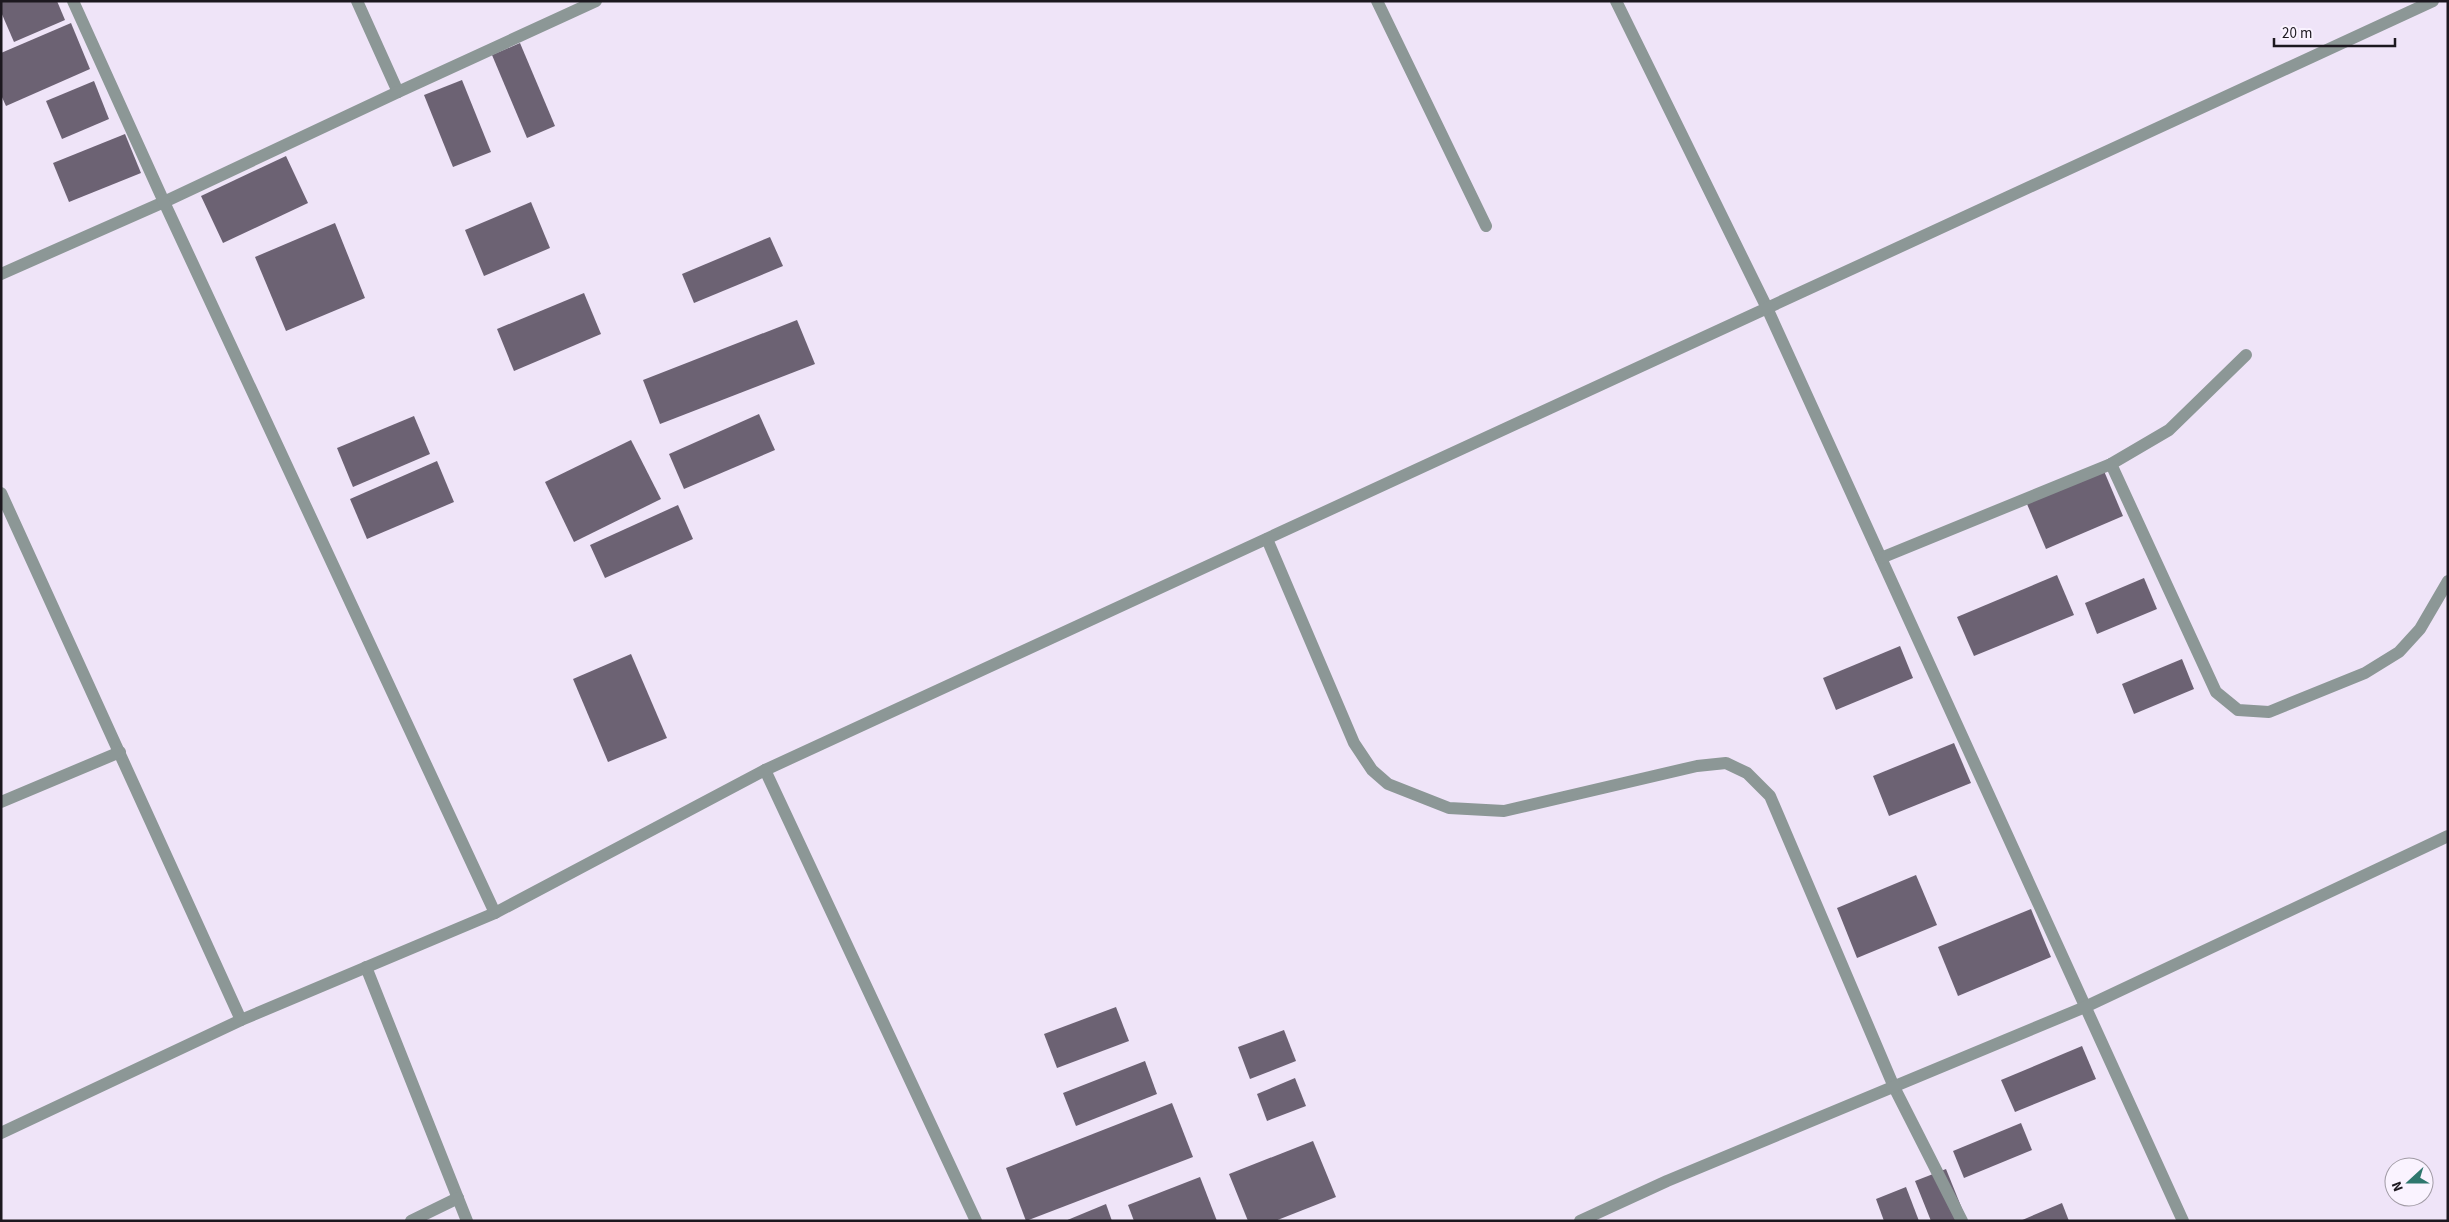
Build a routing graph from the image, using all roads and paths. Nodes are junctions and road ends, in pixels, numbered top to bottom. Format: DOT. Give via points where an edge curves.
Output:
graph roads {
  1 [pos="73,1"];
  2 [pos="358,1"];
  3 [pos="596,1"];
  4 [pos="1377,1"];
  5 [pos="1616,1"];
  6 [pos="2433,1"];
  7 [pos="398,92"];
  8 [pos="164,202"];
  9 [pos="1486,226"];
  10 [pos="1,274"];
  11 [pos="1767,308"];
  12 [pos="2246,354"];
  13 [pos="2111,464"];
  14 [pos="1,493"];
  15 [pos="1267,539"];
  16 [pos="1880,558"];
  17 [pos="2448,581"];
  18 [pos="120,752"];
  19 [pos="765,770"];
  20 [pos="1,802"];
  21 [pos="2448,836"];
  22 [pos="495,913"];
  23 [pos="366,967"];
  24 [pos="2086,1007"];
  25 [pos="241,1020"];
  26 [pos="1894,1087"];
  27 [pos="1,1133"];
  28 [pos="458,1198"];
  29 [pos="411,1221"];
  30 [pos="467,1221"];
  31 [pos="976,1221"];
  32 [pos="1580,1221"];
  33 [pos="1962,1221"];
  34 [pos="2183,1221"];
  1 -- 8 [label="street"];
  2 -- 7 [label="street"];
  3 -- 7 [label="street"];
  4 -- 9 [label="street"];
  5 -- 11 [label="street"];
  6 -- 11 [label="street"];
  7 -- 8 [label="street"];
  8 -- 10 [label="street"];
  8 -- 22 [label="street"];
  11 -- 15 [label="street"];
  11 -- 16 [label="street"];
  12 -- 13 [label="street" via="2168,430"];
  13 -- 16 [label="street"];
  13 -- 17 [label="street" via="2216,692 2238,710 2270,712 2365,673 2399,652 2420,629"];
  14 -- 18 [label="street"];
  15 -- 19 [label="street"];
  15 -- 26 [label="street" via="1354,743 1372,770 1388,784 1449,808 1504,811 1697,766 1726,763 1747,773 1770,796"];
  16 -- 24 [label="street"];
  18 -- 20 [label="street"];
  18 -- 25 [label="street"];
  19 -- 22 [label="street"];
  19 -- 31 [label="street"];
  21 -- 24 [label="street"];
  22 -- 23 [label="street"];
  23 -- 25 [label="street"];
  23 -- 28 [label="street"];
  24 -- 26 [label="street"];
  24 -- 34 [label="street"];
  25 -- 27 [label="street"];
  26 -- 32 [label="street" via="1667,1181"];
  26 -- 33 [label="street"];
  28 -- 29 [label="street"];
  28 -- 30 [label="street"];
}
